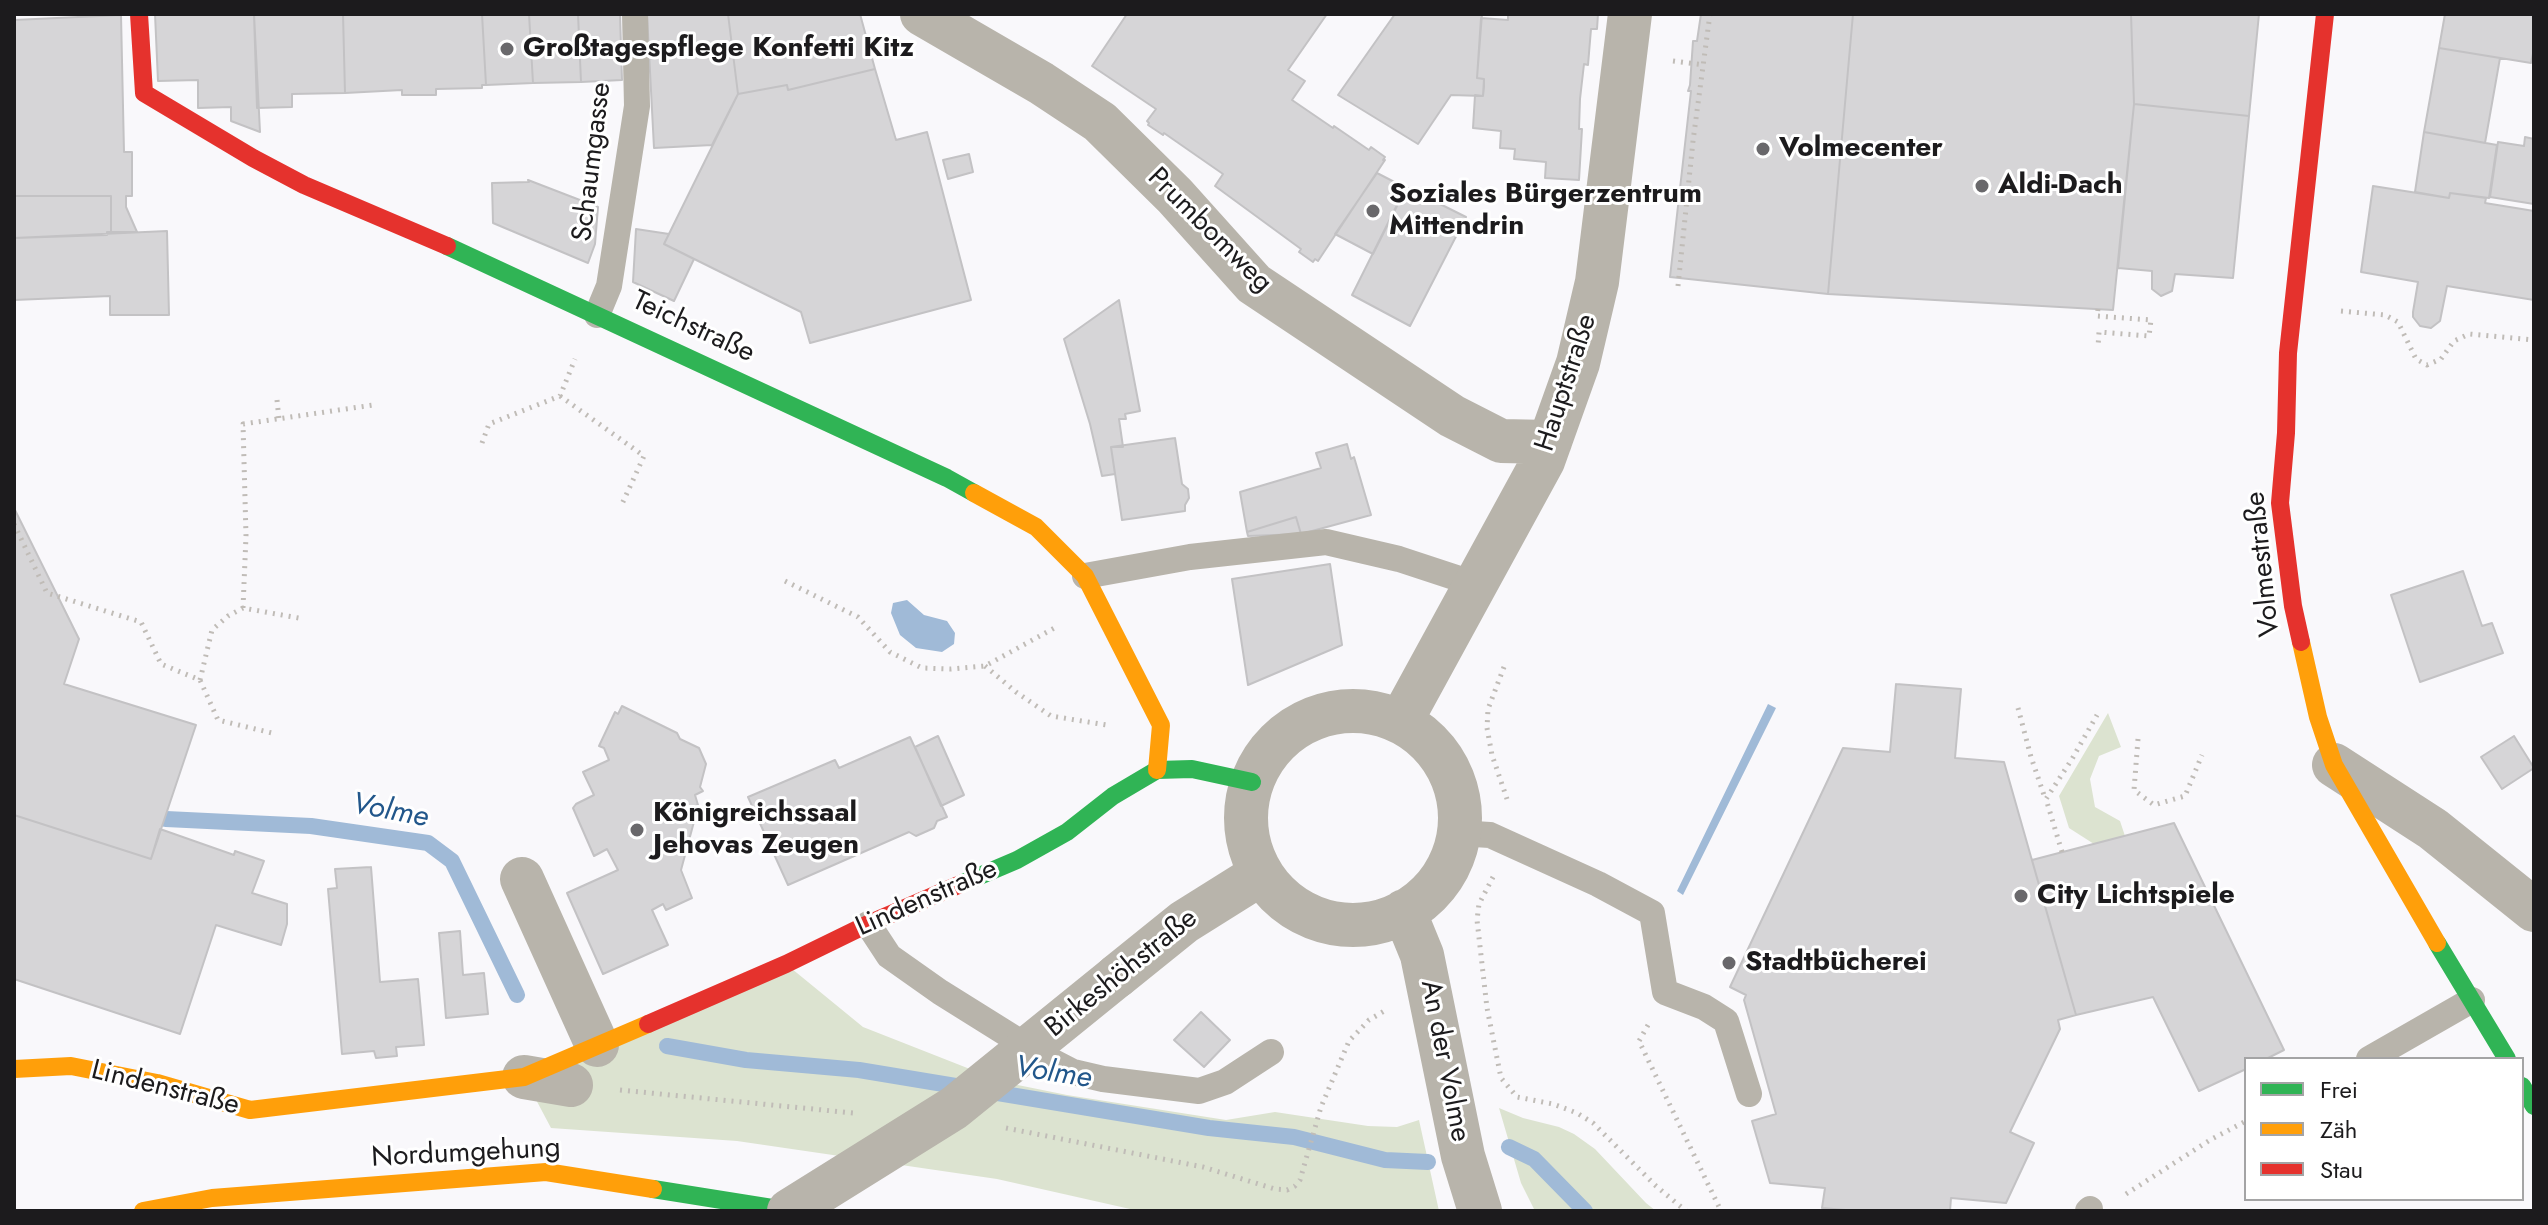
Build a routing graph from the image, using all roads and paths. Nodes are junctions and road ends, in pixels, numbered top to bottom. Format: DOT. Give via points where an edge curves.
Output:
graph roads {
  1 [pos="139,14"];
  2 [pos="635,14"];
  3 [pos="922,14"];
  4 [pos="1630,14"];
  5 [pos="1710,14"];
  6 [pos="2325,14"];
  7 [pos="1678,286"];
  8 [pos="2292,307"];
  9 [pos="2098,309"];
  10 [pos="597,315"];
  11 [pos="2534,340"];
  12 [pos="2098,347"];
  13 [pos="277,400"];
  14 [pos="373,405"];
  15 [pos="279,419"];
  16 [pos="1550,442"];
  17 [pos="482,443"];
  18 [pos="622,504"];
  19 [pos="14,524"];
  20 [pos="1085,576"];
  21 [pos="785,581"];
  22 [pos="1475,584"];
  23 [pos="243,608"];
  24 [pos="304,619"];
  25 [pos="1030,641"];
  26 [pos="985,666"];
  27 [pos="200,680"];
  28 [pos="2018,708"];
  29 [pos="2097,715"];
  30 [pos="1402,719"];
  31 [pos="1078,722"];
  32 [pos="272,733"];
  33 [pos="2138,739"];
  34 [pos="2202,755"];
  35 [pos="2334,765"];
  36 [pos="1157,770"];
  37 [pos="1252,782"];
  38 [pos="2046,799"];
  39 [pos="1458,833"];
  40 [pos="2062,852"];
  41 [pos="1259,875"];
  42 [pos="522,879"];
  43 [pos="2534,910"];
  44 [pos="1404,911"];
  45 [pos="868,924"];
  46 [pos="1482,975"];
  47 [pos="1430,990"];
  48 [pos="1665,992"];
  49 [pos="2472,1000"];
  50 [pos="597,1045"];
  51 [pos="1271,1052"];
  52 [pos="2372,1057"];
  53 [pos="2506,1057"];
  54 [pos="14,1069"];
  55 [pos="524,1077"];
  56 [pos="571,1085"];
  57 [pos="1749,1094"];
  58 [pos="2244,1122"];
  59 [pos="1300,1180"];
  60 [pos="2123,1196"];
  61 [pos="143,1211"];
  62 [pos="790,1211"];
  63 [pos="1480,1211"];
  64 [pos="1686,1211"];
  65 [pos="1721,1211"];
  1 -- 10 [label="street, Teichstraße" via="144,93 304,185"];
  2 -- 10 [label="lane, Schaumgasse" via="637,106 609,286"];
  3 -- 16 [label="street, Prumbomweg" via="1100,122 1254,284 1452,416 1501,441"];
  4 -- 16 [label="street, Hauptstraße" via="1597,282 1578,363"];
  5 -- 7 [label="path"];
  6 -- 8 [label="street, Volmestraße"];
  8 -- 11 [label="path" via="2385,315 2398,322 2416,359 2427,365 2469,334"];
  8 -- 35 [label="street, Volmestraße" via="2280,503 2293,606"];
  9 -- 12 [label="path" via="2097,316 2151,320 2149,336 2099,332"];
  10 -- 20 [label="street, Teichstraße" via="947,478 1036,527"];
  13 -- 15 [label="path"];
  14 -- 15 [label="path"];
  15 -- 23 [label="path" via="243,424"];
  16 -- 22 [label="street, Hauptstraße"];
  17 -- 18 [label="path" via="489,424 560,396 644,456"];
  19 -- 27 [label="path" via="47,593 141,622 161,664"];
  20 -- 22 [label="lane" via="1190,557 1326,542"];
  20 -- 36 [label="street, Teichstraße" via="1161,725"];
  21 -- 26 [label="path" via="858,617 905,661 922,668"];
  22 -- 30 [label="street, Hauptstraße"];
  23 -- 24 [label="path"];
  23 -- 27 [label="path" via="212,630"];
  25 -- 26 [label="path"];
  26 -- 31 [label="path" via="1051,716"];
  27 -- 32 [label="path" via="218,720"];
  28 -- 38 [label="path"];
  29 -- 38 [label="path"];
  30 -- 37 [label="street" via="1376,712 1304,724 1273,747"];
  30 -- 39 [label="street" via="1422,731 1445,759 1460,809"];
  33 -- 34 [label="path" via="2134,790 2154,805 2185,796"];
  35 -- 43 [label="street" via="2433,829"];
  35 -- 49 [label="street, Volmestraße"];
  36 -- 37 [label="street" via="1192,769"];
  36 -- 45 [label="street, Lindenstraße" via="1017,860"];
  37 -- 41 [label="street" via="1247,828"];
  38 -- 40 [label="path"];
  39 -- 44 [label="street" via="1450,865 1429,894"];
  39 -- 48 [label="lane" via="1490,835 1652,913"];
  41 -- 44 [label="street" via="1278,898 1325,922 1355,926"];
  41 -- 62 [label="street, Birkeshöhstraße, bridge" via="1184,922 954,1108"];
  42 -- 50 [label="street"];
  44 -- 47 [label="street, An der Volme"];
  45 -- 50 [label="street, Lindenstraße"];
  45 -- 51 [label="lane" via="889,956 1073,1072 1199,1091 1225,1082"];
  46 -- 64 [label="path" via="1501,1078 1508,1089 1517,1097 1553,1104 1593,1123"];
  47 -- 59 [label="path" via="1378,1013 1343,1052"];
  47 -- 63 [label="street, An der Volme" via="1453,1113"];
  48 -- 57 [label="lane" via="1726,1021"];
  48 -- 65 [label="path" via="1639,1041"];
  49 -- 52 [label="lane"];
  49 -- 53 [label="street, Volmestraße"];
  50 -- 55 [label="street, Lindenstraße"];
  54 -- 55 [label="street, Lindenstraße" via="71,1066 157,1083 250,1110"];
  55 -- 56 [label="street"];
  58 -- 60 [label="path"];
  61 -- 62 [label="street, Nordumgehung" via="212,1198 546,1172"];
}
